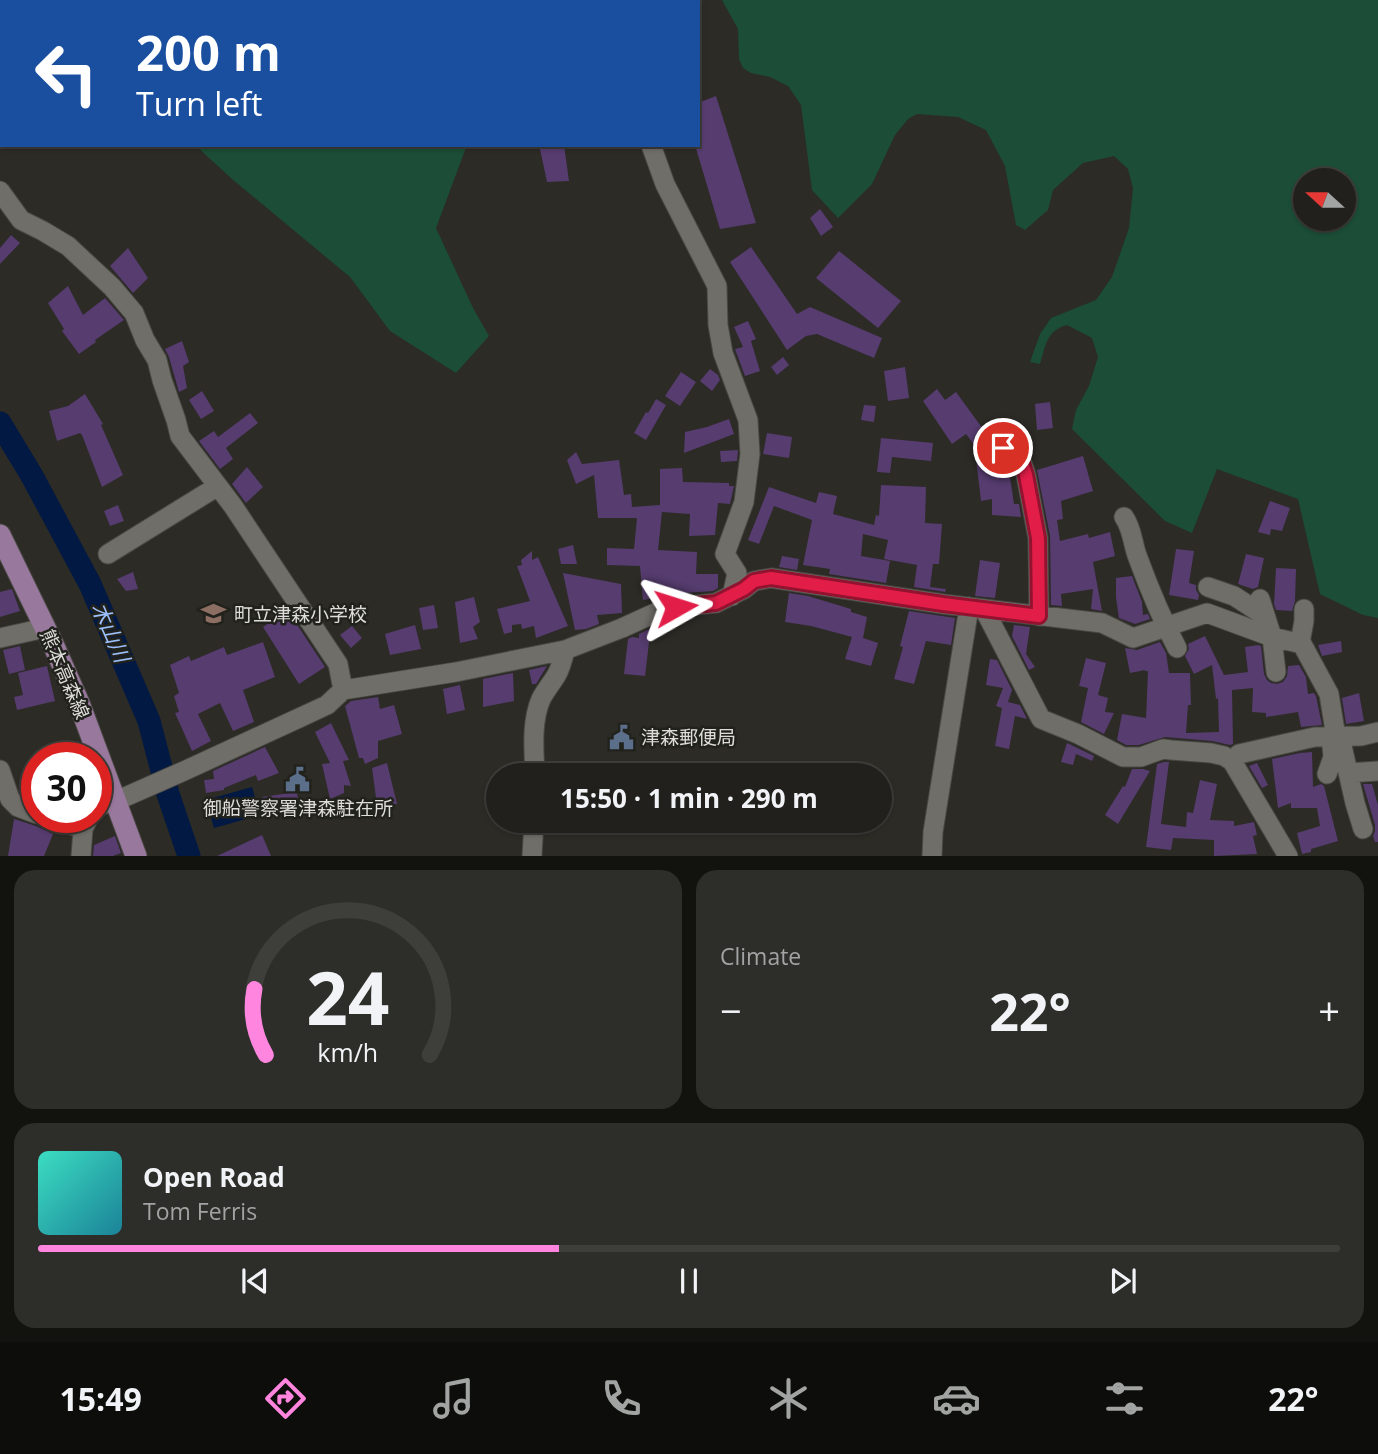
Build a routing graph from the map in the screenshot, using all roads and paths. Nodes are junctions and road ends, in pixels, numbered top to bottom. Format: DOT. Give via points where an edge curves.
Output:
graph roads {
  1 [pos="652,147"];
  2 [pos="0,191"];
  3 [pos="1003,448"];
  4 [pos="218,486"];
  5 [pos="1124,517"];
  6 [pos="0,535"];
  7 [pos="108,554"];
  8 [pos="1208,587"];
  9 [pos="732,596"];
  10 [pos="976,608"];
  11 [pos="1304,609"];
  12 [pos="1039,616"];
  13 [pos="1166,627"];
  14 [pos="45,628"];
  15 [pos="1272,637"];
  16 [pos="0,638"];
  17 [pos="1300,643"];
  18 [pos="1177,648"];
  19 [pos="565,650"];
  20 [pos="1276,672"];
  21 [pos="343,690"];
  22 [pos="1378,732"];
  23 [pos="1336,737"];
  24 [pos="92,742"];
  25 [pos="1233,761"];
  26 [pos="535,763"];
  27 [pos="0,770"];
  28 [pos="1378,771"];
  29 [pos="1348,773"];
  30 [pos="1327,774"];
  31 [pos="112,801"];
  32 [pos="21,808"];
  33 [pos="1363,829"];
  34 [pos="84,833"];
  35 [pos="533,833"];
  36 [pos="81,856"];
  37 [pos="136,856"];
  38 [pos="532,856"];
  39 [pos="932,856"];
  40 [pos="1288,856"];
  1 -- 9 [label="street" via="665,184 717,286 723,353 748,420 750,454 744,502 725,554 737,573"];
  2 -- 4 [label="street" via="21,220 68,246 134,313 157,360 180,436"];
  3 -- 12 [label="street" via="1020,457 1026,475 1038,538"];
  4 -- 7 [label="street"];
  4 -- 21 [label="street" via="338,664"];
  5 -- 13 [label="street"];
  6 -- 14 [label="main road, 熊本高森線"];
  8 -- 15 [label="street" via="1263,608"];
  9 -- 10 [label="street" via="754,581 771,578"];
  9 -- 19 [label="street" via="655,613"];
  10 -- 12 [label="street"];
  10 -- 25 [label="street" via="1041,719 1123,757 1171,750 1211,753"];
  10 -- 39 [label="street"];
  11 -- 17 [label="street"];
  12 -- 13 [label="street" via="1102,623 1133,638"];
  13 -- 15 [label="street" via="1207,613"];
  13 -- 18 [label="street"];
  14 -- 16 [label="street"];
  14 -- 24 [label="main road, 熊本高森線"];
  15 -- 17 [label="street"];
  15 -- 20 [label="street"];
  17 -- 23 [label="street" via="1328,694"];
  19 -- 21 [label="street"];
  19 -- 26 [label="street" via="537,710"];
  21 -- 31 [label="street" via="327,705"];
  22 -- 23 [label="street"];
  23 -- 25 [label="street" via="1315,737 1239,754"];
  23 -- 29 [label="street"];
  23 -- 30 [label="street"];
  25 -- 40 [label="street"];
  27 -- 32 [label="street" via="10,799"];
  28 -- 29 [label="street"];
  29 -- 33 [label="street"];
  31 -- 37 [label="main road, 熊本高森線"];
  34 -- 36 [label="street"];
  35 -- 38 [label="street"];
}
